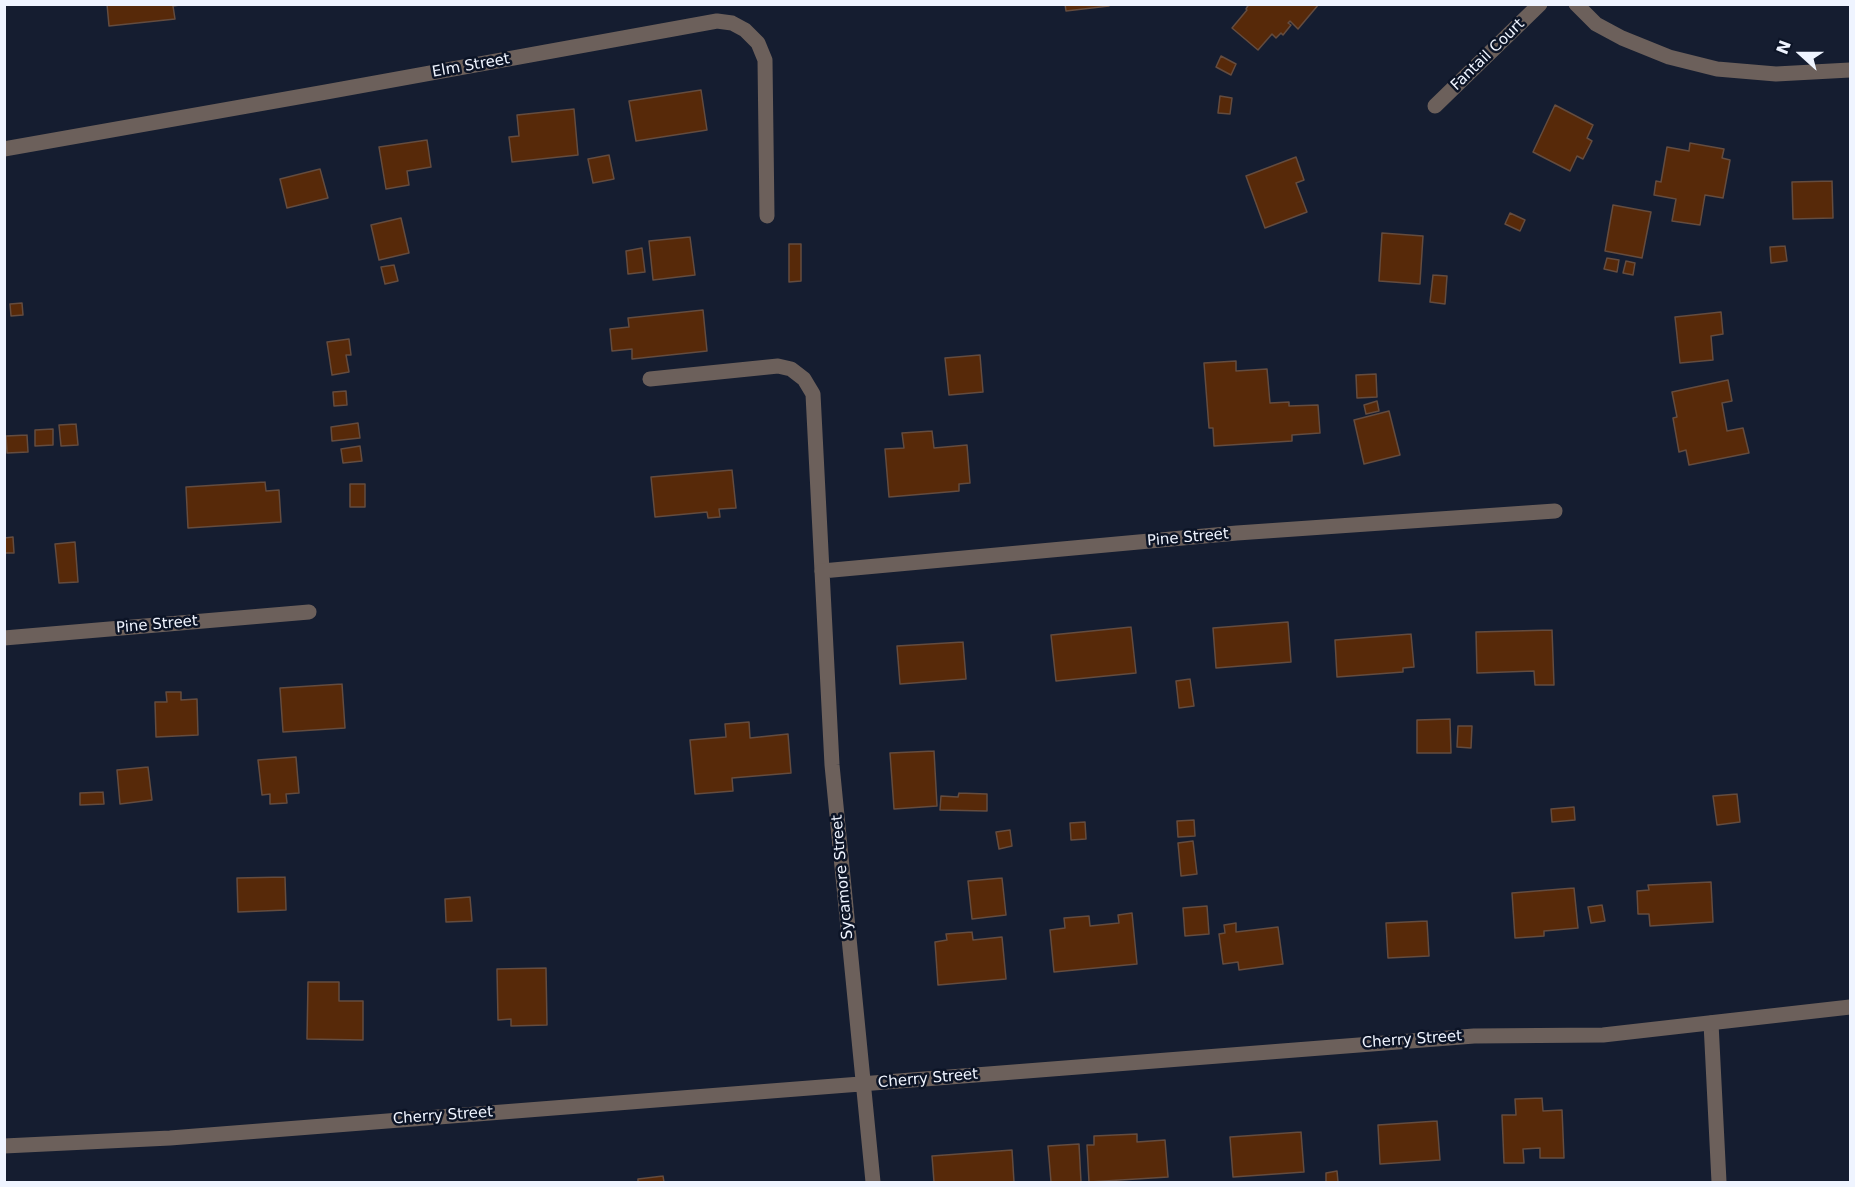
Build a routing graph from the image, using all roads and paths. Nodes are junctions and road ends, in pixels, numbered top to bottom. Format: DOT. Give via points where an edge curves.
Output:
graph roads {
  1 [pos="1540,4"];
  2 [pos="1576,4"];
  3 [pos="1851,69"];
  4 [pos="1436,106"];
  5 [pos="4,149"];
  6 [pos="767,216"];
  7 [pos="650,380"];
  8 [pos="1555,511"];
  9 [pos="822,571"];
  10 [pos="309,612"];
  11 [pos="4,638"];
  12 [pos="1851,1007"];
  13 [pos="1711,1023"];
  14 [pos="863,1084"];
  15 [pos="4,1146"];
  16 [pos="873,1182"];
  17 [pos="1719,1182"];
  1 -- 4 [label="street, Fantail Court"];
  2 -- 3 [label="street" via="1596,24 1622,38 1669,57 1717,69 1776,74"];
  5 -- 6 [label="street, Elm Street" via="717,21 745,30 758,43 765,60"];
  7 -- 9 [label="street, Sycamore Street" via="778,366 791,369 804,379 813,394"];
  8 -- 9 [label="street, Pine Street" via="1237,534"];
  9 -- 14 [label="street, Sycamore Street" via="832,765"];
  10 -- 11 [label="street, Pine Street"];
  12 -- 13 [label="street, Cherry Street"];
  13 -- 14 [label="street, Cherry Street" via="1603,1035 1474,1036 1345,1045"];
  13 -- 17 [label="street"];
  14 -- 15 [label="street, Cherry Street" via="170,1138"];
  14 -- 16 [label="street, Sycamore Street"];
}
